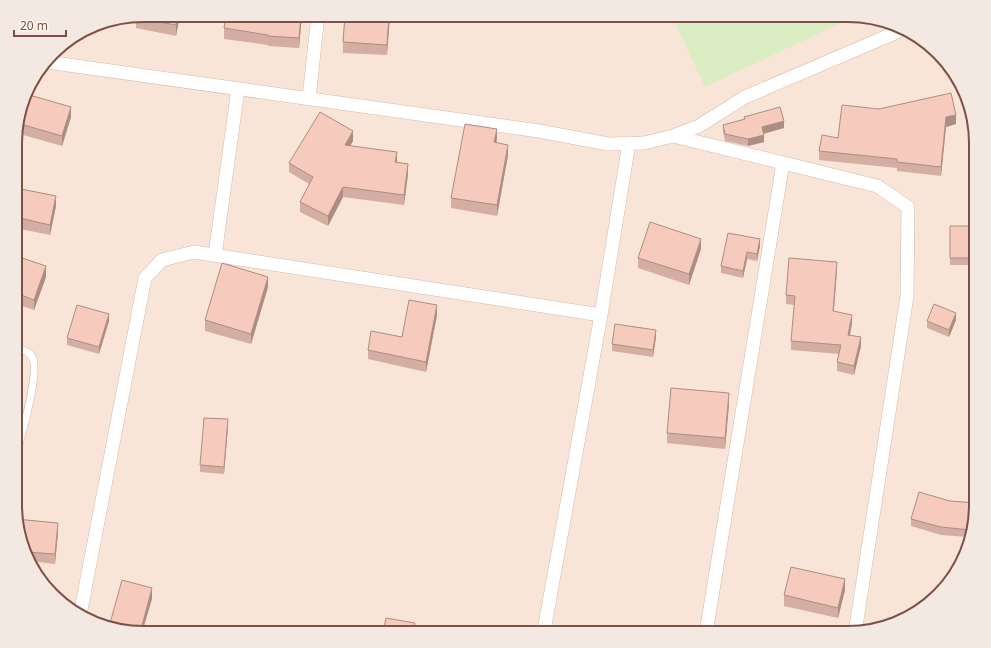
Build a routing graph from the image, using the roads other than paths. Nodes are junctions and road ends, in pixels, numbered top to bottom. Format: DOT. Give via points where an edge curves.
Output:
graph roads {
  1 [pos="317,22"];
  2 [pos="897,32"];
  3 [pos="52,63"];
  4 [pos="238,88"];
  5 [pos="309,98"];
  6 [pos="673,136"];
  7 [pos="629,144"];
  8 [pos="783,163"];
  9 [pos="215,256"];
  10 [pos="601,315"];
  11 [pos="22,350"];
  12 [pos="22,432"];
  13 [pos="81,609"];
  14 [pos="545,626"];
  15 [pos="707,626"];
  16 [pos="856,626"];
  1 -- 5 [label="street"];
  2 -- 6 [label="street" via="745,97 699,126"];
  3 -- 4 [label="street"];
  4 -- 5 [label="street"];
  4 -- 9 [label="street"];
  5 -- 7 [label="street" via="539,131 608,144"];
  6 -- 7 [label="street"];
  6 -- 8 [label="street"];
  7 -- 10 [label="street"];
  8 -- 15 [label="street"];
  8 -- 16 [label="street" via="877,186 908,207 907,296"];
  9 -- 10 [label="street"];
  9 -- 13 [label="street" via="194,252 162,260 145,278"];
  10 -- 14 [label="street"];
  11 -- 12 [label="lane" via="30,353 34,360 35,379"];
}
